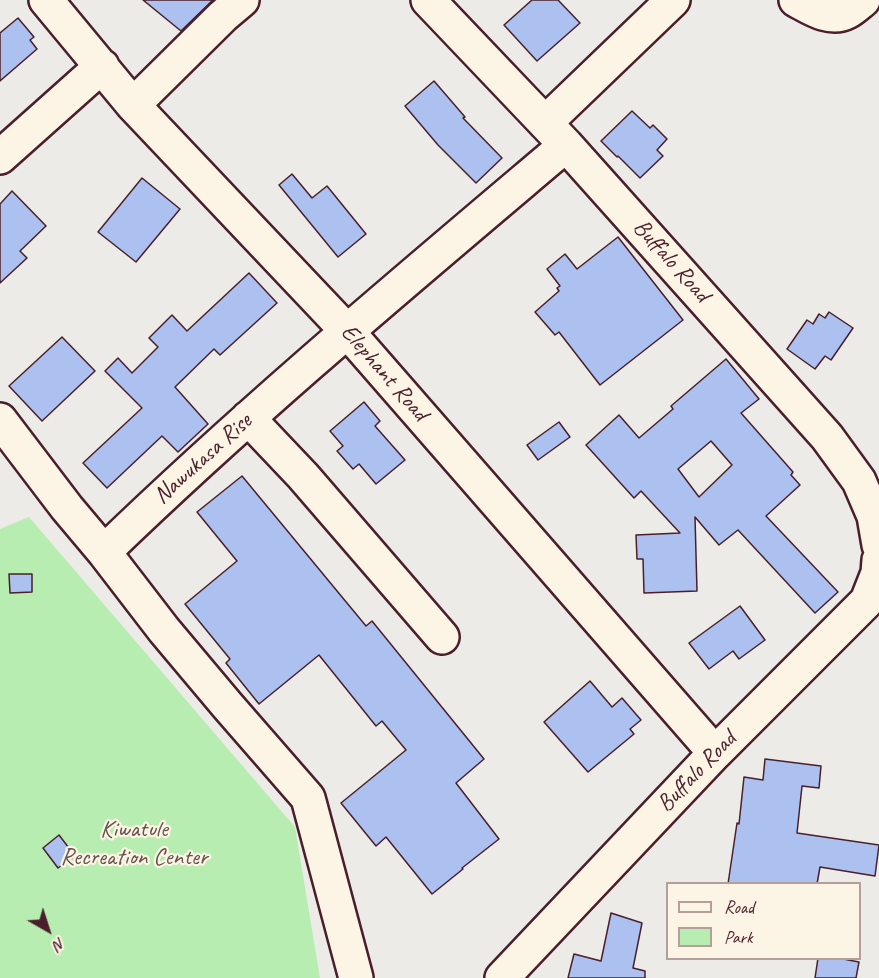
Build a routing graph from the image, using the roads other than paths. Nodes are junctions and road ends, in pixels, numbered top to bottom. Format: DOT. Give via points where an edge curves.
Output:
graph roads {
  1 [pos="46,0"];
  2 [pos="242,0"];
  3 [pos="428,0"];
  4 [pos="673,0"];
  5 [pos="796,0"];
  6 [pos="863,0"];
  7 [pos="102,66"];
  8 [pos="133,105"];
  9 [pos="555,134"];
  10 [pos="0,157"];
  11 [pos="347,331"];
  12 [pos="248,418"];
  13 [pos="0,420"];
  14 [pos="879,545"];
  15 [pos="104,552"];
  16 [pos="879,560"];
  17 [pos="442,637"];
  18 [pos="714,753"];
  19 [pos="356,978"];
  20 [pos="502,978"];
  1 -- 7 [label="street, Elephant Road"];
  2 -- 8 [label="street"];
  3 -- 9 [label="street, Buffalo Road"];
  4 -- 9 [label="street, Nawukasa Rise"];
  5 -- 6 [label="street" via="832,15 846,13"];
  7 -- 8 [label="street, Elephant Road"];
  7 -- 10 [label="street"];
  8 -- 11 [label="street, Elephant Road"];
  9 -- 11 [label="street, Nawukasa Rise"];
  9 -- 14 [label="street, Buffalo Road" via="827,437 859,481 874,516"];
  11 -- 12 [label="street, Nawukasa Rise"];
  11 -- 18 [label="street, Elephant Road"];
  12 -- 15 [label="street, Nawukasa Rise"];
  12 -- 17 [label="street"];
  13 -- 15 [label="street"];
  15 -- 19 [label="street" via="164,630 308,798"];
  16 -- 18 [label="street, Buffalo Road" via="867,601"];
  18 -- 20 [label="street, Buffalo Road"];
}
